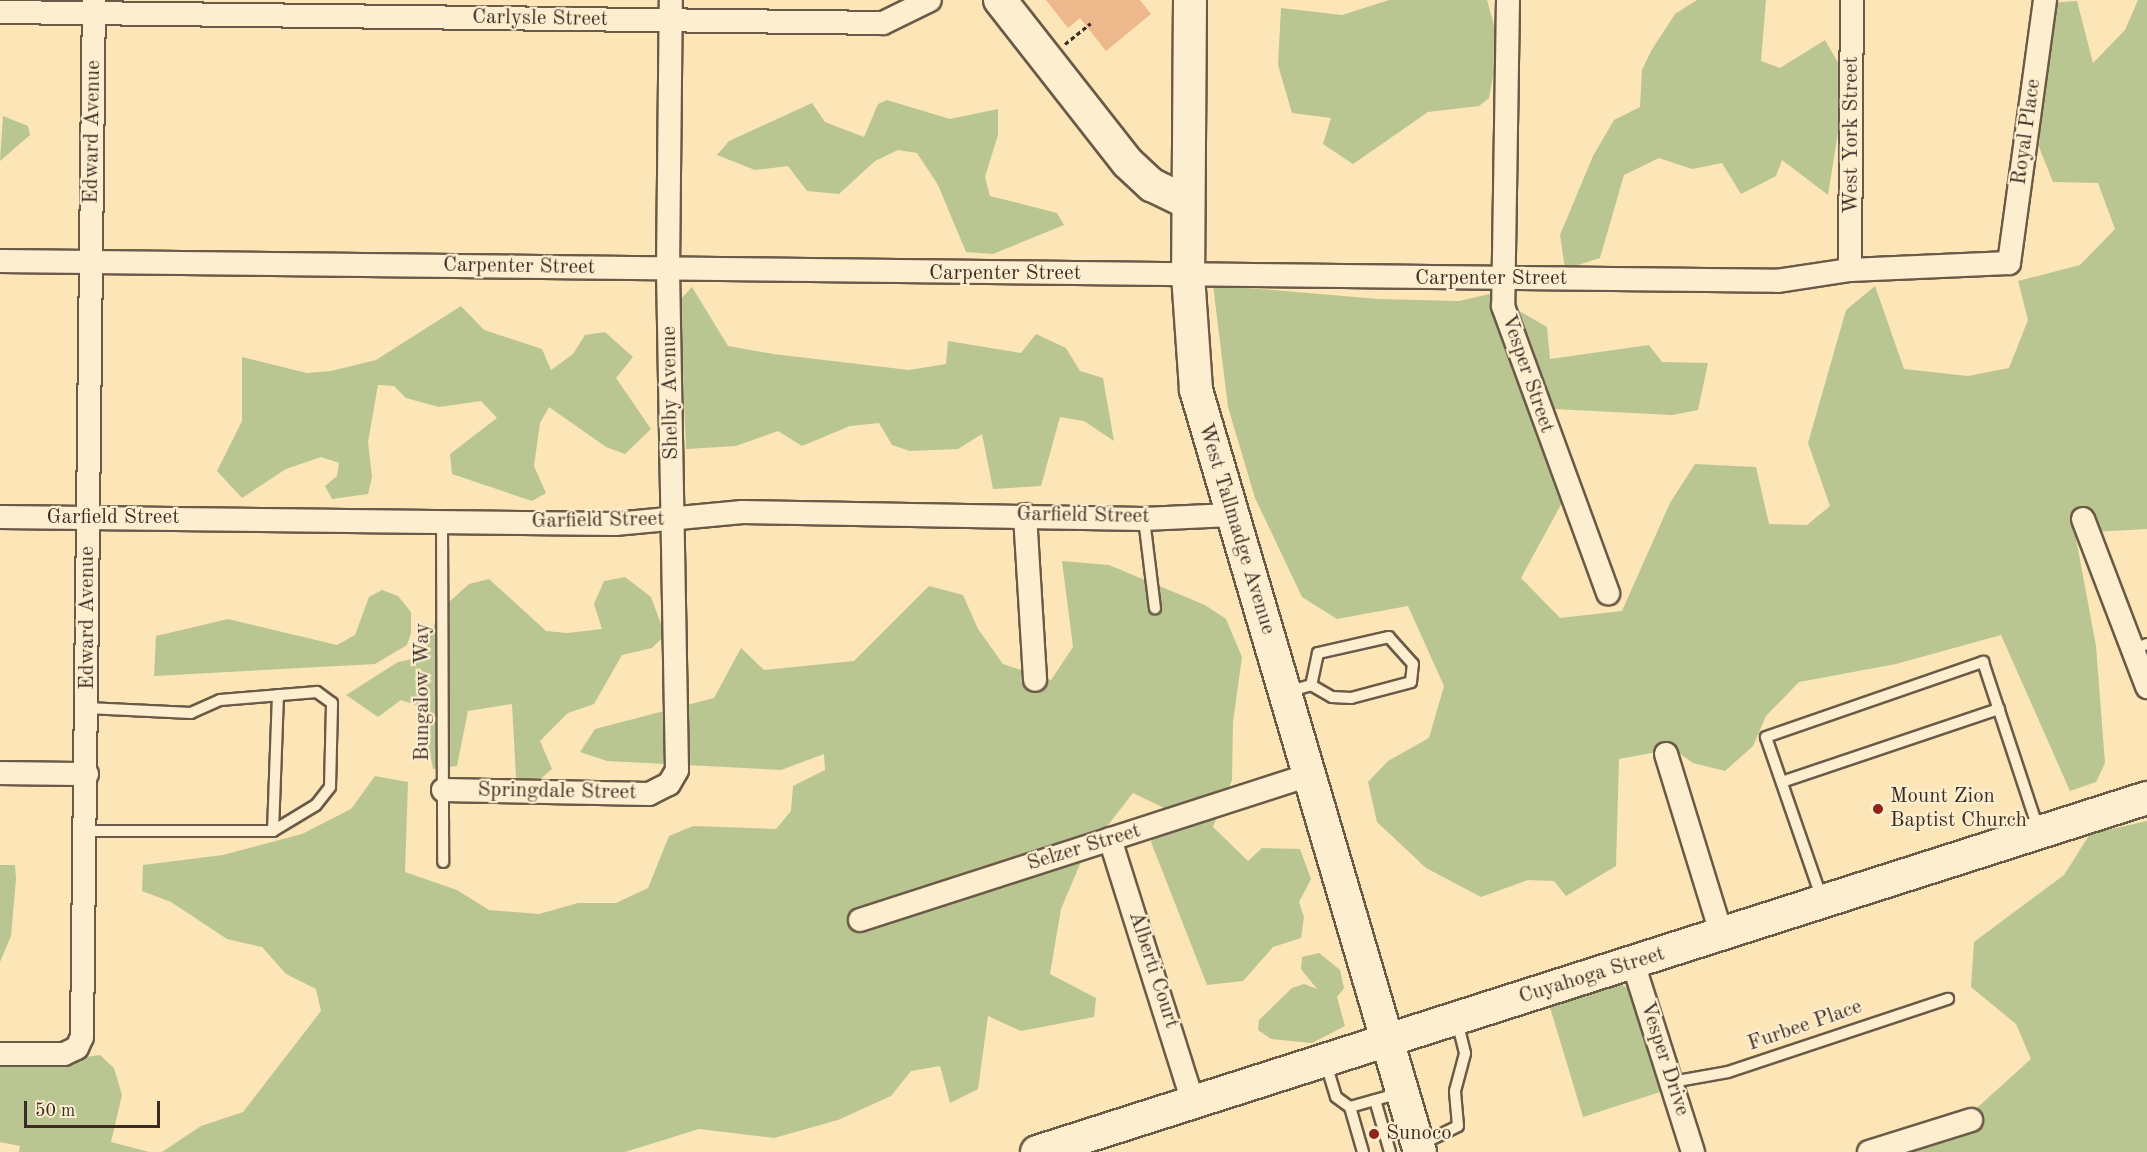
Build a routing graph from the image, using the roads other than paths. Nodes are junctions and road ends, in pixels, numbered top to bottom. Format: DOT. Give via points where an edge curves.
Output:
graph roads {
  1 [pos="930,0"];
  2 [pos="1000,0"];
  3 [pos="1190,0"];
  4 [pos="1508,0"];
  5 [pos="1852,0"];
  6 [pos="2045,0"];
  7 [pos="94,6"];
  8 [pos="671,10"];
  9 [pos="0,12"];
  10 [pos="1187,202"];
  11 [pos="0,261"];
  12 [pos="90,262"];
  13 [pos="2009,263"];
  14 [pos="668,270"];
  15 [pos="1850,270"];
  16 [pos="1188,275"];
  17 [pos="1500,279"];
  18 [pos="1024,515"];
  19 [pos="1231,515"];
  20 [pos="0,517"];
  21 [pos="88,519"];
  22 [pos="1144,519"];
  23 [pos="2083,519"];
  24 [pos="675,520"];
  25 [pos="442,521"];
  26 [pos="1608,593"];
  27 [pos="1155,608"];
  28 [pos="2140,646"];
  29 [pos="1035,680"];
  30 [pos="2147,687"];
  31 [pos="1298,689"];
  32 [pos="278,695"];
  33 [pos="87,708"];
  34 [pos="1999,710"];
  35 [pos="1666,754"];
  36 [pos="0,773"];
  37 [pos="87,774"];
  38 [pos="1307,776"];
  39 [pos="1782,782"];
  40 [pos="669,784"];
  41 [pos="443,790"];
  42 [pos="2147,798"];
  43 [pos="86,831"];
  44 [pos="273,831"];
  45 [pos="2040,833"];
  46 [pos="1110,839"];
  47 [pos="443,862"];
  48 [pos="1823,902"];
  49 [pos="860,920"];
  50 [pos="1721,933"];
  51 [pos="1634,966"];
  52 [pos="1948,999"];
  53 [pos="1456,1018"];
  54 [pos="1387,1041"];
  55 [pos="0,1054"];
  56 [pos="1325,1061"];
  57 [pos="1672,1082"];
  58 [pos="1389,1096"];
  59 [pos="1193,1102"];
  60 [pos="1350,1107"];
  61 [pos="1971,1120"];
  62 [pos="1410,1150"];
  63 [pos="1037,1152"];
  64 [pos="1363,1152"];
  65 [pos="1693,1152"];
  66 [pos="1869,1152"];
  1 -- 8 [label="street, Carlysle Street" via="883,23"];
  2 -- 10 [label="street" via="1140,175"];
  3 -- 10 [label="street, West Tallmadge Avenue"];
  4 -- 17 [label="street, Vesper Street" via="1506,235"];
  5 -- 15 [label="street, West York Street"];
  6 -- 13 [label="street, Royal Place"];
  7 -- 8 [label="street, Carlysle Street"];
  7 -- 9 [label="street, Carlysle Street"];
  7 -- 12 [label="street, Edward Avenue"];
  8 -- 14 [label="street, Shelby Avenue"];
  10 -- 16 [label="street, West Tallmadge Avenue"];
  11 -- 12 [label="street, Carpenter Street"];
  12 -- 14 [label="street, Carpenter Street"];
  12 -- 21 [label="street, Edward Avenue"];
  13 -- 15 [label="street, Carpenter Street"];
  14 -- 16 [label="street, Carpenter Street"];
  14 -- 24 [label="street, Shelby Avenue"];
  15 -- 17 [label="street, Carpenter Street" via="1777,281"];
  16 -- 17 [label="street, Carpenter Street"];
  16 -- 19 [label="street, West Tallmadge Avenue" via="1196,390"];
  17 -- 26 [label="street, Vesper Street" via="1515,347"];
  18 -- 22 [label="street, Garfield Street"];
  18 -- 24 [label="street, Garfield Street" via="730,512 695,513"];
  18 -- 29 [label="street"];
  19 -- 22 [label="street, Garfield Street"];
  19 -- 31 [label="street, West Tallmadge Avenue"];
  20 -- 21 [label="street, Garfield Street"];
  21 -- 25 [label="street, Garfield Street"];
  21 -- 33 [label="street, Edward Avenue"];
  22 -- 27 [label="lane"];
  23 -- 28 [label="street"];
  24 -- 25 [label="street, Garfield Street"];
  24 -- 40 [label="street, Shelby Avenue" via="679,756"];
  25 -- 41 [label="lane, Bungalow Way"];
  28 -- 30 [label="street"];
  31 -- 31 [label="lane" via="1351,698 1411,682 1413,664 1389,637 1318,652"];
  31 -- 38 [label="street, West Tallmadge Avenue"];
  32 -- 33 [label="lane" via="220,700 190,713"];
  32 -- 44 [label="lane"];
  32 -- 44 [label="lane" via="317,693 332,703 330,787 316,805"];
  33 -- 37 [label="street, Edward Avenue"];
  34 -- 39 [label="lane"];
  34 -- 39 [label="lane" via="1983,662 1766,737"];
  34 -- 45 [label="lane"];
  35 -- 50 [label="street"];
  36 -- 37 [label="street"];
  37 -- 43 [label="street, Edward Avenue"];
  38 -- 46 [label="street, Selzer Street"];
  38 -- 54 [label="street, West Tallmadge Avenue"];
  39 -- 48 [label="lane"];
  40 -- 41 [label="street, Springdale Street" via="635,794"];
  41 -- 47 [label="lane, Bungalow Way"];
  42 -- 45 [label="street, Cuyahoga Street"];
  43 -- 44 [label="lane"];
  43 -- 55 [label="street, Edward Avenue" via="80,1044 64,1054"];
  45 -- 48 [label="street, Cuyahoga Street"];
  46 -- 49 [label="street, Selzer Street"];
  46 -- 59 [label="street, Alberti Court"];
  48 -- 50 [label="street, Cuyahoga Street"];
  50 -- 51 [label="street, Cuyahoga Street"];
  51 -- 53 [label="street, Cuyahoga Street"];
  51 -- 57 [label="street, Vesper Drive"];
  52 -- 57 [label="lane, Furbee Place" via="1728,1072"];
  53 -- 54 [label="street, Cuyahoga Street"];
  53 -- 62 [label="lane" via="1465,1053 1455,1091 1458,1126"];
  54 -- 56 [label="street, Cuyahoga Street"];
  54 -- 58 [label="street, West Tallmadge Avenue"];
  56 -- 59 [label="street, Cuyahoga Street"];
  56 -- 60 [label="lane" via="1336,1097"];
  57 -- 65 [label="street, Vesper Drive"];
  58 -- 60 [label="lane"];
  58 -- 62 [label="street, West Tallmadge Avenue"];
  59 -- 63 [label="street, Cuyahoga Street"];
  60 -- 64 [label="lane"];
  61 -- 66 [label="street"];
}
